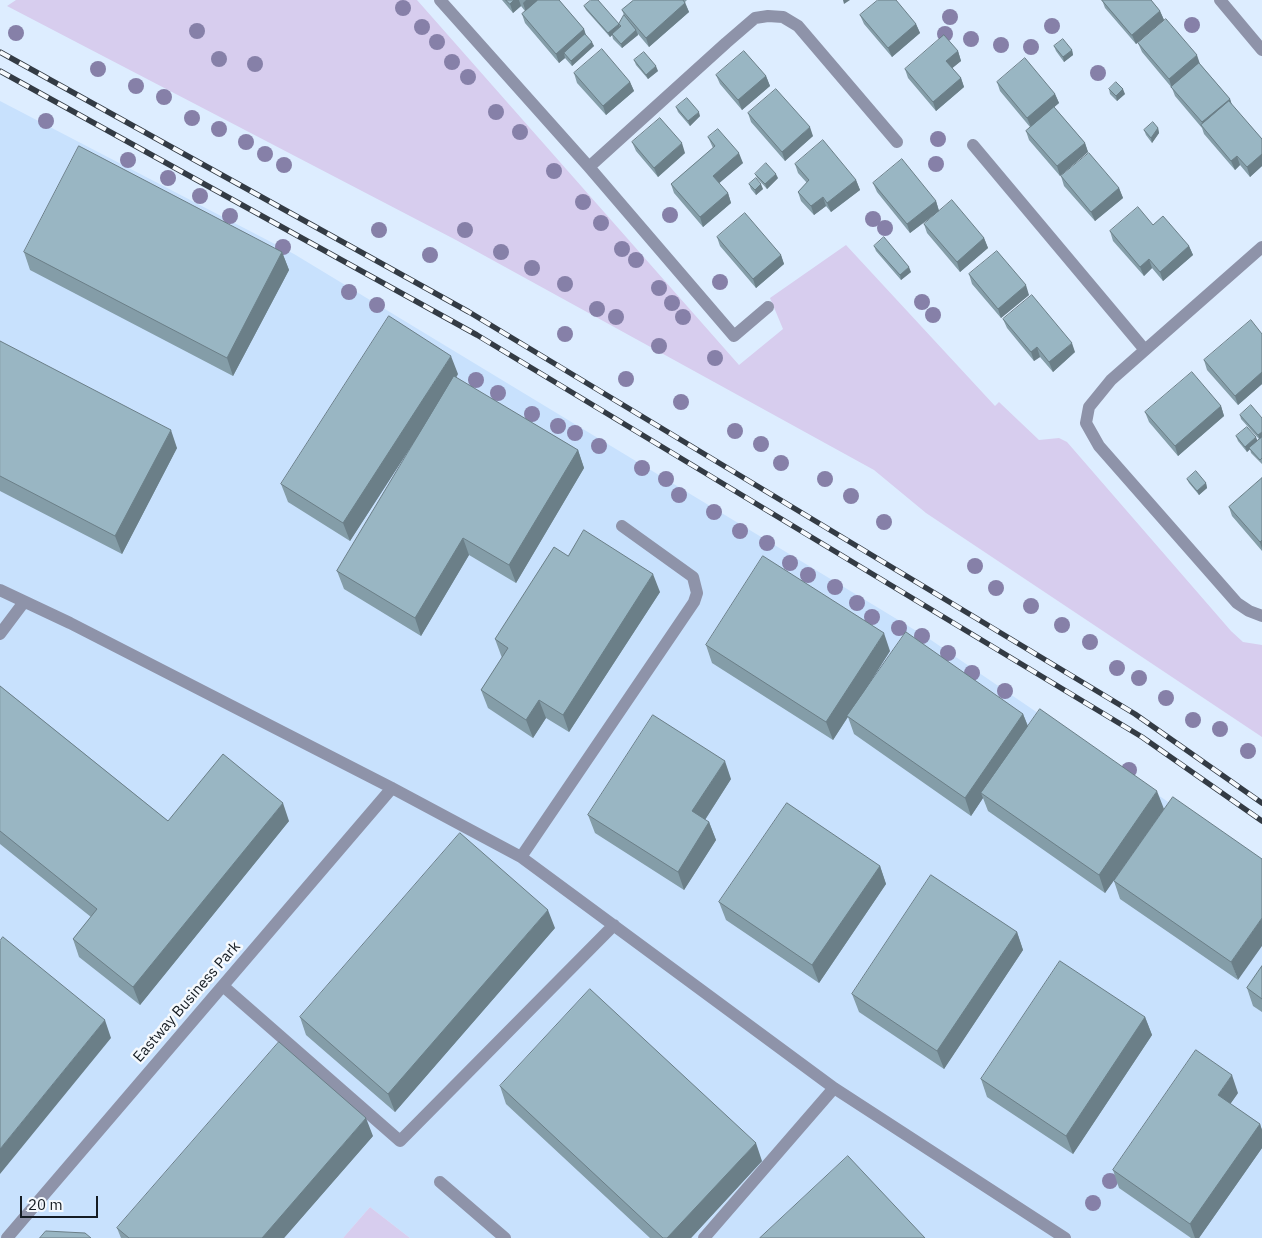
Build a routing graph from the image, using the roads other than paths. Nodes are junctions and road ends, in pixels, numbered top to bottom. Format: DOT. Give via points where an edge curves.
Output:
graph roads {
  1 [pos="440,0"];
  2 [pos="1220,0"];
  3 [pos="1262,50"];
  4 [pos="897,142"];
  5 [pos="973,145"];
  6 [pos="589,167"];
  7 [pos="1262,247"];
  8 [pos="768,307"];
  9 [pos="1145,350"];
  10 [pos="622,526"];
  11 [pos="0,590"];
  12 [pos="24,602"];
  13 [pos="1262,616"];
  14 [pos="0,634"];
  15 [pos="392,788"];
  16 [pos="521,857"];
  17 [pos="614,925"];
  18 [pos="223,986"];
  19 [pos="834,1088"];
  20 [pos="440,1182"];
  21 [pos="7,1238"];
  22 [pos="504,1238"];
  23 [pos="704,1238"];
  24 [pos="1065,1238"];
  1 -- 6 [label="street"];
  2 -- 3 [label="street"];
  4 -- 6 [label="street" via="798,26 783,17 768,16 755,18"];
  5 -- 9 [label="street"];
  6 -- 8 [label="street" via="734,336"];
  7 -- 9 [label="street"];
  9 -- 13 [label="street" via="1111,380 1089,407 1086,423 1099,446 1237,603"];
  10 -- 16 [label="street" via="693,577 697,593"];
  11 -- 12 [label="street"];
  12 -- 14 [label="street"];
  12 -- 15 [label="street"];
  15 -- 16 [label="street"];
  15 -- 18 [label="street, Eastway Business Park"];
  16 -- 17 [label="street"];
  17 -- 18 [label="street" via="400,1141"];
  17 -- 19 [label="street"];
  18 -- 21 [label="street, Eastway Business Park"];
  19 -- 23 [label="street"];
  19 -- 24 [label="street"];
  20 -- 22 [label="street"];
}
